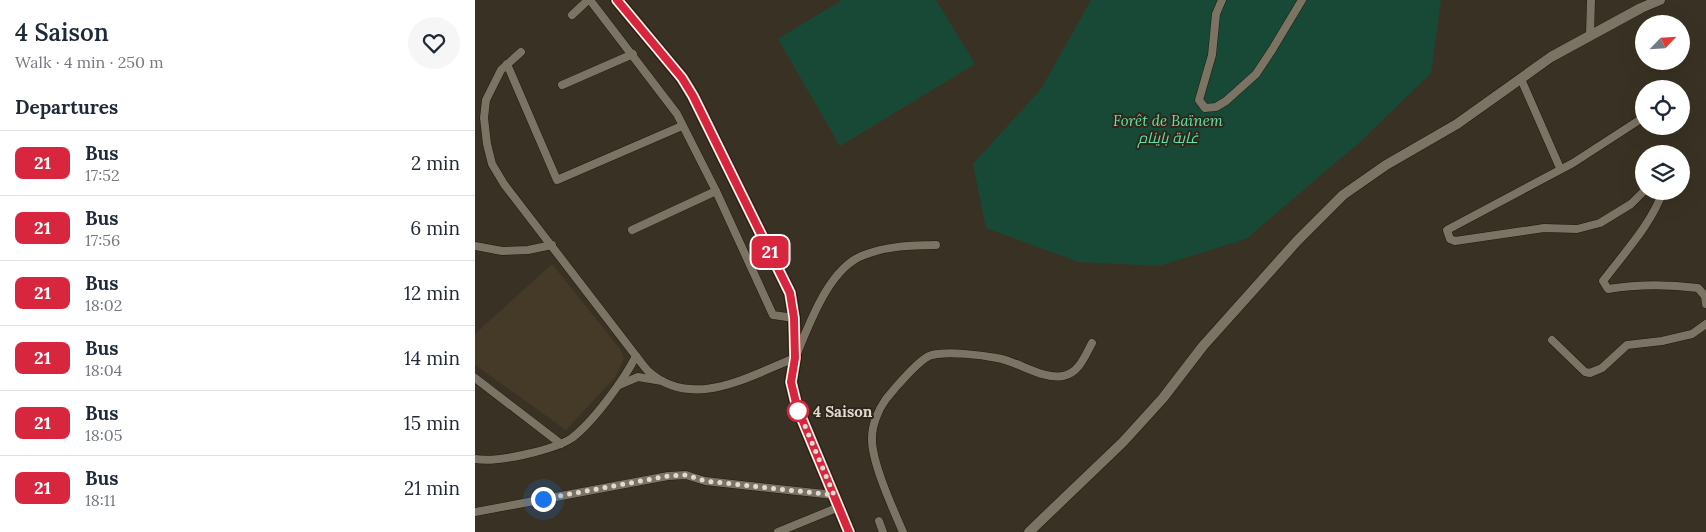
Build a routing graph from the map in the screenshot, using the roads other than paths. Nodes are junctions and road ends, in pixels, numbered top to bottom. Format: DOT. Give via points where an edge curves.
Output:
graph roads {
  1 [pos="589,0"];
  2 [pos="617,0"];
  3 [pos="1222,0"];
  4 [pos="1302,0"];
  5 [pos="1591,0"];
  6 [pos="1660,0"];
  7 [pos="572,15"];
  8 [pos="1590,35"];
  9 [pos="521,52"];
  10 [pos="633,54"];
  11 [pos="507,64"];
  12 [pos="1521,78"];
  13 [pos="562,85"];
  14 [pos="1635,122"];
  15 [pos="683,126"];
  16 [pos="1560,168"];
  17 [pos="716,191"];
  18 [pos="1635,200"];
  19 [pos="1660,200"];
  20 [pos="632,230"];
  21 [pos="552,245"];
  22 [pos="936,245"];
  23 [pos="475,246"];
  24 [pos="1706,304"];
  25 [pos="794,318"];
  26 [pos="1706,324"];
  27 [pos="1552,340"];
  28 [pos="1092,343"];
  29 [pos="636,356"];
  30 [pos="795,358"];
  31 [pos="475,378"];
  32 [pos="665,382"];
  33 [pos="619,385"];
  34 [pos="561,444"];
  35 [pos="475,459"];
  36 [pos="836,501"];
  37 [pos="475,512"];
  38 [pos="879,521"];
  39 [pos="777,532"];
  40 [pos="849,532"];
  41 [pos="883,532"];
  42 [pos="903,532"];
  43 [pos="1029,532"];
  1 -- 7 [label="street"];
  1 -- 10 [label="street"];
  2 -- 25 [label="main road" via="682,78 693,96 790,293"];
  3 -- 4 [label="street" via="1216,14 1211,55 1199,100 1205,108 1226,101 1255,74"];
  5 -- 8 [label="street"];
  6 -- 8 [label="street"];
  8 -- 12 [label="street"];
  9 -- 11 [label="street"];
  10 -- 13 [label="street"];
  10 -- 15 [label="street"];
  11 -- 15 [label="street" via="557,180"];
  11 -- 21 [label="street" via="486,100 487,144 492,164 504,184"];
  12 -- 16 [label="street"];
  12 -- 43 [label="street" via="1457,124 1385,165 1343,195 1203,346 1163,398 1123,442"];
  14 -- 16 [label="street" via="1573,163"];
  15 -- 17 [label="street"];
  16 -- 18 [label="street" via="1447,230 1450,239 1455,241 1544,228 1577,229 1599,223"];
  17 -- 20 [label="street"];
  17 -- 25 [label="street" via="773,315"];
  19 -- 24 [label="street" via="1603,282 1608,289 1672,284 1698,288 1705,296"];
  21 -- 23 [label="street" via="502,251"];
  21 -- 29 [label="street"];
  22 -- 30 [label="street" via="911,245 862,255 845,268 826,289"];
  25 -- 30 [label="main road"];
  26 -- 27 [label="street" via="1692,334 1627,345 1602,368 1590,373 1585,372"];
  28 -- 42 [label="street" via="1077,370 1063,376 1049,376 998,358 957,354 931,355 919,363 886,400 874,423 871,439 874,457"];
  29 -- 32 [label="street" via="648,371"];
  29 -- 33 [label="street"];
  30 -- 32 [label="street" via="721,387 683,390"];
  30 -- 36 [label="main road" via="791,382 797,407"];
  31 -- 34 [label="street"];
  32 -- 33 [label="street" via="638,377"];
  33 -- 34 [label="street" via="585,426"];
  34 -- 35 [label="street" via="514,457"];
  36 -- 37 [label="street" via="677,475"];
  36 -- 39 [label="street"];
  36 -- 40 [label="main road"];
  38 -- 41 [label="street"];
}
